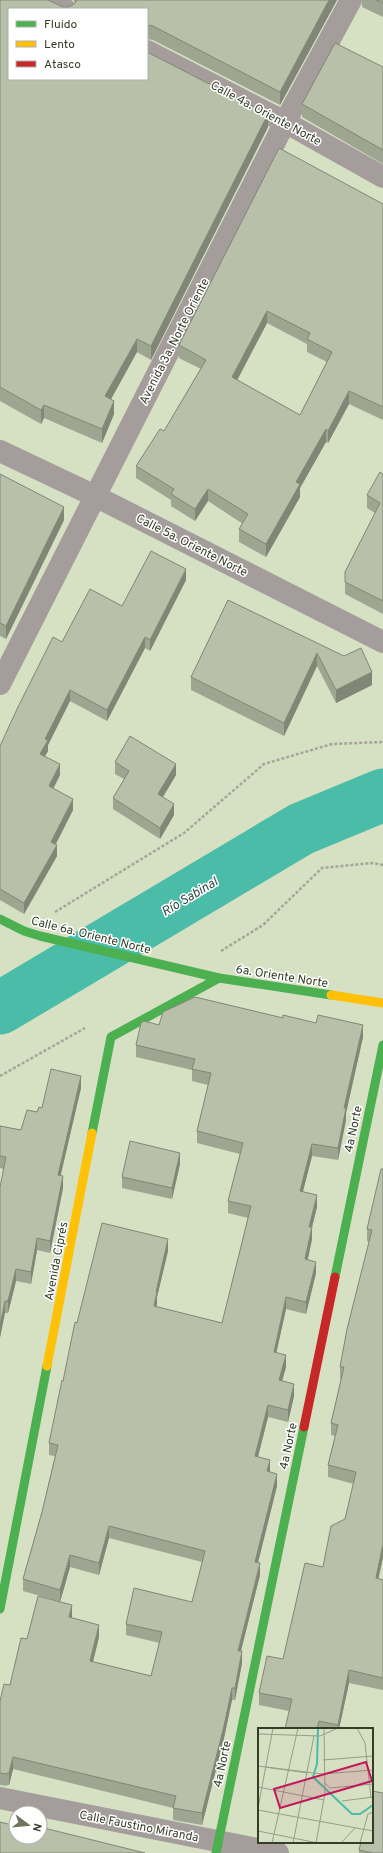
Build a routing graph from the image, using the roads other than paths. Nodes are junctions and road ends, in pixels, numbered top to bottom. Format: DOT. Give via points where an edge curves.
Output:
graph roads {
  1 [pos="48,0"];
  2 [pos="351,0"];
  3 [pos="63,8"];
  4 [pos="148,52"];
  5 [pos="285,122"];
  6 [pos="383,177"];
  7 [pos="0,451"];
  8 [pos="95,496"];
  9 [pos="383,642"];
  10 [pos="0,684"];
  11 [pos="0,919"];
  12 [pos="178,968"];
  13 [pos="219,978"];
  14 [pos="383,1003"];
  15 [pos="383,1045"];
  16 [pos="0,1609"];
  17 [pos="0,1798"];
  18 [pos="217,1847"];
  19 [pos="278,1853"];
  1 -- 3 [label="street"];
  2 -- 5 [label="street, Avenida 3a. Norte Oriente"];
  4 -- 5 [label="street, Calle 4a. Oriente Norte"];
  5 -- 6 [label="street, Calle 4a. Oriente Norte"];
  5 -- 8 [label="street, Avenida 3a. Norte Oriente"];
  7 -- 8 [label="street, Calle 5a. Oriente Norte"];
  8 -- 9 [label="street, Calle 5a. Oriente Norte"];
  8 -- 10 [label="street, Avenida 3a. Norte Oriente"];
  11 -- 12 [label="street, Calle 6a. Oriente Norte" via="40,936"];
  12 -- 13 [label="street, 6a. Oriente Norte"];
  13 -- 14 [label="street, 6a. Oriente Norte"];
  13 -- 16 [label="street, Avenida Ciprés" via="111,1037"];
  15 -- 18 [label="street, 4a Norte"];
  17 -- 18 [label="street, Calle Faustino Miranda"];
  18 -- 19 [label="street, Calle Faustino Miranda"];
}
